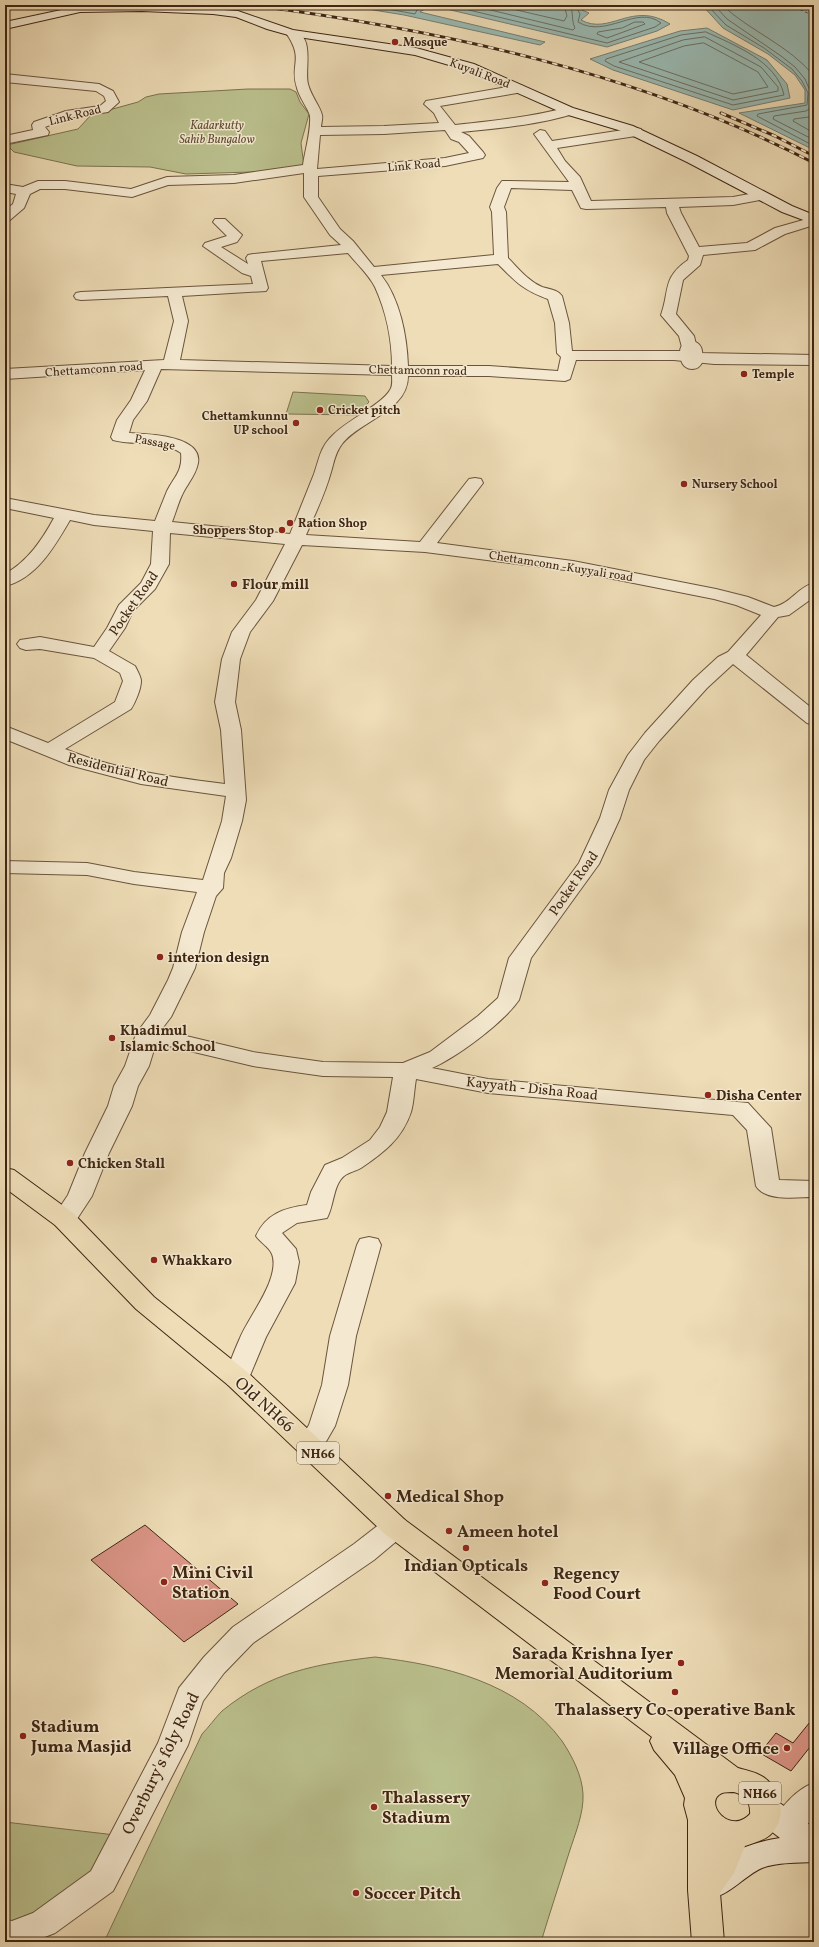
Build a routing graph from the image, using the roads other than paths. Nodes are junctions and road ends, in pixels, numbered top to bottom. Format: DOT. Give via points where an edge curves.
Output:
graph roads {
  1 [pos="5,26"];
  2 [pos="292,33"];
  3 [pos="5,78"];
  4 [pos="519,89"];
  5 [pos="569,110"];
  6 [pos="532,120"];
  7 [pos="450,127"];
  8 [pos="314,131"];
  9 [pos="636,132"];
  10 [pos="5,140"];
  11 [pos="549,145"];
  12 [pos="310,171"];
  13 [pos="578,186"];
  14 [pos="5,188"];
  15 [pos="25,191"];
  16 [pos="760,196"];
  17 [pos="672,203"];
  18 [pos="5,217"];
  19 [pos="814,220"];
  20 [pos="220,222"];
  21 [pos="351,248"];
  22 [pos="694,252"];
  23 [pos="501,259"];
  24 [pos="371,272"];
  25 [pos="258,274"];
  26 [pos="176,291"];
  27 [pos="81,296"];
  28 [pos="691,355"];
  29 [pos="569,356"];
  30 [pos="814,360"];
  31 [pos="163,364"];
  32 [pos="401,371"];
  33 [pos="5,374"];
  34 [pos="475,483"];
  35 [pos="5,503"];
  36 [pos="64,514"];
  37 [pos="162,528"];
  38 [pos="296,540"];
  39 [pos="425,547"];
  40 [pos="5,582"];
  41 [pos="814,588"];
  42 [pos="772,613"];
  43 [pos="26,644"];
  44 [pos="99,653"];
  45 [pos="736,656"];
  46 [pos="814,719"];
  47 [pos="5,732"];
  48 [pos="50,750"];
  49 [pos="235,791"];
  50 [pos="5,866"];
  51 [pos="212,888"];
  52 [pos="147,1034"];
  53 [pos="406,1070"];
  54 [pos="5,1176"];
  55 [pos="814,1189"];
  56 [pos="64,1219"];
  57 [pos="369,1245"];
  58 [pos="237,1378"];
  59 [pos="310,1445"];
  60 [pos="395,1527"];
  61 [pos="644,1715"];
  62 [pos="730,1779"];
  63 [pos="814,1796"];
  64 [pos="702,1808"];
  65 [pos="777,1817"];
  66 [pos="733,1834"];
  67 [pos="814,1848"];
  68 [pos="704,1890"];
  69 [pos="5,1934"];
  70 [pos="708,1942"];
  1 -- 2 [label="street, Kuyali Road" via="80,9 142,8 238,14"];
  2 -- 4 [label="street, Kuyali Road" via="428,55 470,67"];
  2 -- 8 [label="street" via="301,44 301,80 307,101 316,115"];
  3 -- 10 [label="street, Link Road" via="99,88 109,94 113,102 104,109 66,115 38,125 43,132"];
  4 -- 5 [label="street, Kuyali Road"];
  4 -- 7 [label="street, Link Road" via="430,104 439,111"];
  5 -- 6 [label="street"];
  5 -- 9 [label="street, Kuyali Road"];
  6 -- 7 [label="street"];
  6 -- 11 [label="street"];
  7 -- 8 [label="street"];
  7 -- 12 [label="street, Link Road" via="456,136 464,139 478,155 445,162"];
  8 -- 12 [label="street"];
  9 -- 11 [label="street"];
  9 -- 16 [label="street, Kuyali Road"];
  11 -- 13 [label="street"];
  12 -- 15 [label="street" via="290,170 234,178 167,180 132,192 51,185 38,185"];
  12 -- 21 [label="street" via="313,201 335,232"];
  13 -- 17 [label="street" via="586,205"];
  13 -- 23 [label="street" via="507,184 497,207"];
  14 -- 15 [label="street"];
  15 -- 18 [label="street" via="19,205"];
  16 -- 17 [label="street" via="733,201"];
  16 -- 19 [label="street, Kuyali Road" via="786,210"];
  17 -- 22 [label="street" via="674,213"];
  19 -- 22 [label="street" via="780,231 750,247"];
  20 -- 25 [label="street" via="236,235 232,239 210,246 247,270"];
  21 -- 24 [label="street"];
  21 -- 25 [label="street" via="253,258"];
  22 -- 28 [label="street" via="695,262 676,280 668,315 685,332 690,342"];
  23 -- 24 [label="street"];
  23 -- 29 [label="street" via="525,284 555,296 565,352"];
  24 -- 32 [label="street" via="381,285 392,313"];
  25 -- 26 [label="street" via="261,288"];
  26 -- 27 [label="street"];
  26 -- 31 [label="street" via="175,306 181,313 182,321"];
  28 -- 29 [label="street"];
  28 -- 30 [label="street"];
  29 -- 32 [label="street, Chettamconn road" via="565,376 482,371"];
  31 -- 32 [label="street, Chettamconn road"];
  31 -- 33 [label="street, Chettamconn road"];
  31 -- 37 [label="street, Passage" via="125,420 119,437 154,439 178,445 189,453 190,462"];
  32 -- 38 [label="street" via="398,391 364,420 347,430 327,455 323,472"];
  34 -- 39 [label="street"];
  35 -- 36 [label="street, Chettamconn -Kuyyali road"];
  36 -- 37 [label="street, Chettamconn -Kuyyali road"];
  36 -- 40 [label="street" via="38,557 25,570"];
  37 -- 38 [label="street, Chettamconn -Kuyyali road" via="230,532"];
  37 -- 44 [label="street, Pocket Road" via="160,564 149,585 125,609"];
  38 -- 39 [label="street, Chettamconn -Kuyyali road"];
  38 -- 49 [label="street" via="267,597 241,632 231,659 225,702 232,730"];
  39 -- 42 [label="street, Chettamconn -Kuyyali road" via="566,565 621,575 716,594"];
  41 -- 42 [label="street" via="793,605"];
  42 -- 45 [label="street, Pocket Road"];
  43 -- 44 [label="street" via="40,643"];
  44 -- 48 [label="street" via="128,670 132,681 124,705"];
  45 -- 46 [label="street"];
  45 -- 53 [label="street, Pocket Road" via="718,667 635,759 619,790 610,818 589,864 520,958 508,1000 486,1021 438,1057"];
  47 -- 48 [label="street, Residential Road"];
  48 -- 49 [label="street, Residential Road" via="76,761 148,780"];
  49 -- 51 [label="street" via="232,821 214,873"];
  50 -- 51 [label="street" via="87,869"];
  51 -- 52 [label="street" via="206,895 179,980 160,1016"];
  52 -- 53 [label="street, Kayyath - Disha Road" via="253,1058 324,1069"];
  52 -- 56 [label="street" via="137,1066 126,1086 120,1106 80,1196"];
  53 -- 55 [label="street, Kayyath - Disha Road" via="488,1086 740,1108 759,1128 768,1186"];
  53 -- 58 [label="street" via="399,1112 390,1130 378,1145 334,1171 323,1192 318,1212 278,1221 271,1228 268,1236 283,1249 286,1262 282,1283 253,1337"];
  54 -- 56 [label="main road, Old NH66 / NH66"];
  56 -- 58 [label="main road, Old NH66 / NH66" via="145,1303"];
  57 -- 59 [label="street" via="344,1336 335,1385 322,1426"];
  58 -- 59 [label="main road, Old NH66 / NH66"];
  59 -- 60 [label="main road, Old NH66 / NH66"];
  60 -- 61 [label="main road, Old NH66 / NH66"];
  60 -- 69 [label="street, Overbury's foly Road" via="364,1552 243,1635 214,1665 190,1696 173,1745 102,1881 44,1923 12,1935"];
  61 -- 62 [label="main road, Old NH66 / NH66"];
  61 -- 64 [label="main road, Old NH66 / NH66" via="686,1767"];
  62 -- 64 [label="main road, Old NH66 / NH66" via="715,1781 707,1786"];
  62 -- 65 [label="main road, Old NH66 / NH66" via="748,1783 757,1789"];
  63 -- 65 [label="street"];
  64 -- 66 [label="main road, NH66" via="717,1830"];
  64 -- 68 [label="main road, Old NH66 / NH66"];
  65 -- 66 [label="main road, NH66" via="766,1816 753,1830 744,1834"];
  65 -- 67 [label="street"];
  66 -- 68 [label="main road" via="723,1863"];
  67 -- 68 [label="street" via="776,1850 759,1854 736,1865"];
  68 -- 70 [label="main road, Old NH66 / NH66"];
}
